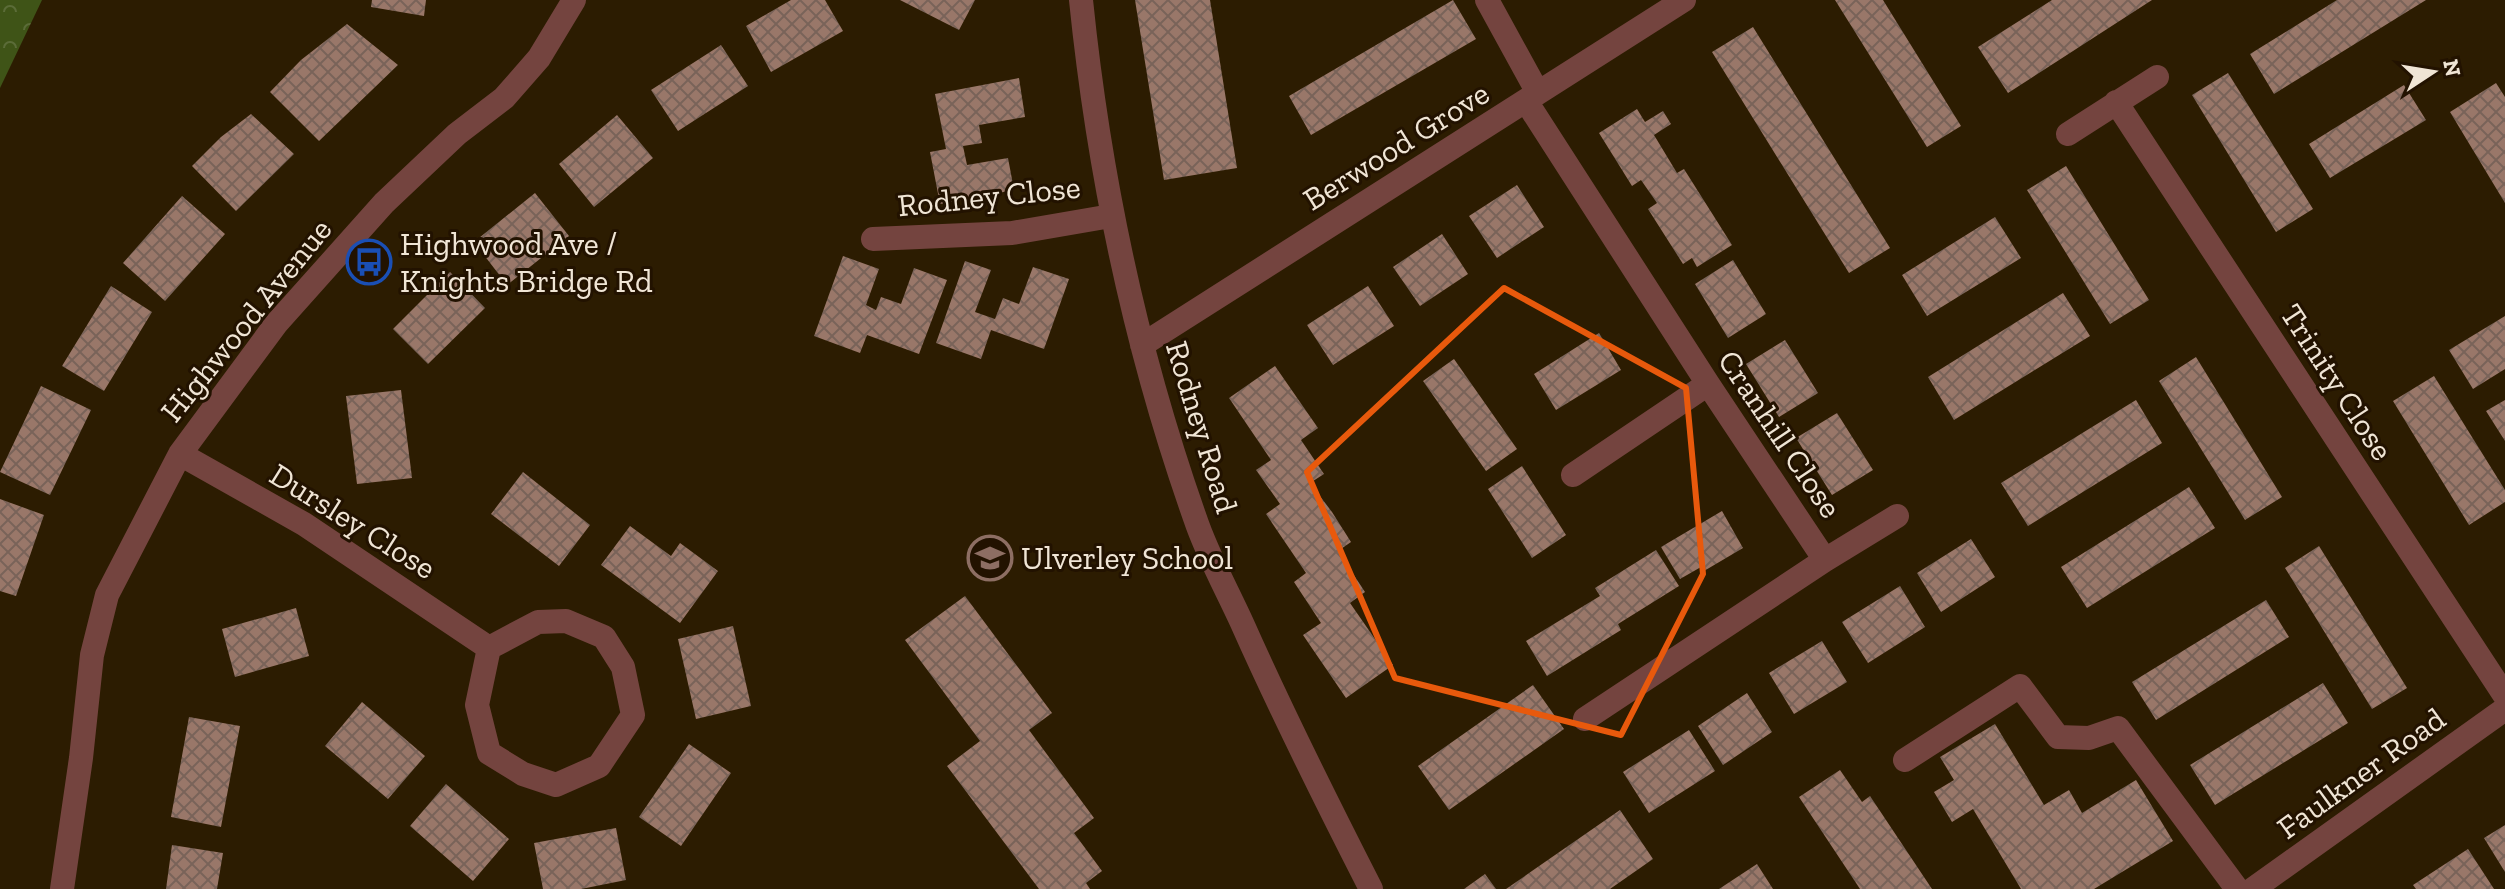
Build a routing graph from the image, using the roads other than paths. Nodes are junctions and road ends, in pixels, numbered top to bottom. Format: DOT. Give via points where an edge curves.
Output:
graph roads {
  1 [pos="574,0"];
  2 [pos="1081,0"];
  3 [pos="1487,0"];
  4 [pos="1684,0"];
  5 [pos="2157,77"];
  6 [pos="1532,97"];
  7 [pos="2116,102"];
  8 [pos="2068,134"];
  9 [pos="1111,216"];
  10 [pos="873,239"];
  11 [pos="1142,345"];
  12 [pos="1708,384"];
  13 [pos="180,454"];
  14 [pos="1573,475"];
  15 [pos="1897,516"];
  16 [pos="1825,560"];
  17 [pos="489,648"];
  18 [pos="2505,696"];
  19 [pos="2505,709"];
  20 [pos="1585,719"];
  21 [pos="1905,760"];
  22 [pos="62,889"];
  23 [pos="1371,889"];
  24 [pos="2237,889"];
  25 [pos="2253,889"];
  1 -- 13 [label="street, Highwood Avenue" via="539,58 504,98 384,203 276,324"];
  2 -- 9 [label="street, Rodney Road"];
  3 -- 6 [label="street, Cranhill Close"];
  4 -- 6 [label="street, Berwood Grove"];
  5 -- 7 [label="street"];
  6 -- 11 [label="street, Berwood Grove"];
  6 -- 12 [label="street, Cranhill Close"];
  7 -- 8 [label="street"];
  7 -- 18 [label="street, Trinity Close"];
  9 -- 10 [label="street, Rodney Close" via="1012,233"];
  9 -- 11 [label="street, Rodney Road"];
  11 -- 23 [label="street, Rodney Road" via="1196,521 1300,750"];
  12 -- 14 [label="street"];
  12 -- 16 [label="street, Cranhill Close"];
  13 -- 17 [label="street, Dursley Close" via="304,524"];
  13 -- 22 [label="street, Highwood Avenue" via="107,595 92,655"];
  15 -- 16 [label="street"];
  16 -- 20 [label="street, Cranhill Close"];
  17 -- 17 [label="street" via="538,622 566,621 604,637 623,667 633,715 599,766 556,785 523,774 489,753 477,705"];
  19 -- 25 [label="street, Faulkner Road"];
  21 -- 24 [label="street" via="2020,686 2058,737 2089,738 2118,728"];
}
